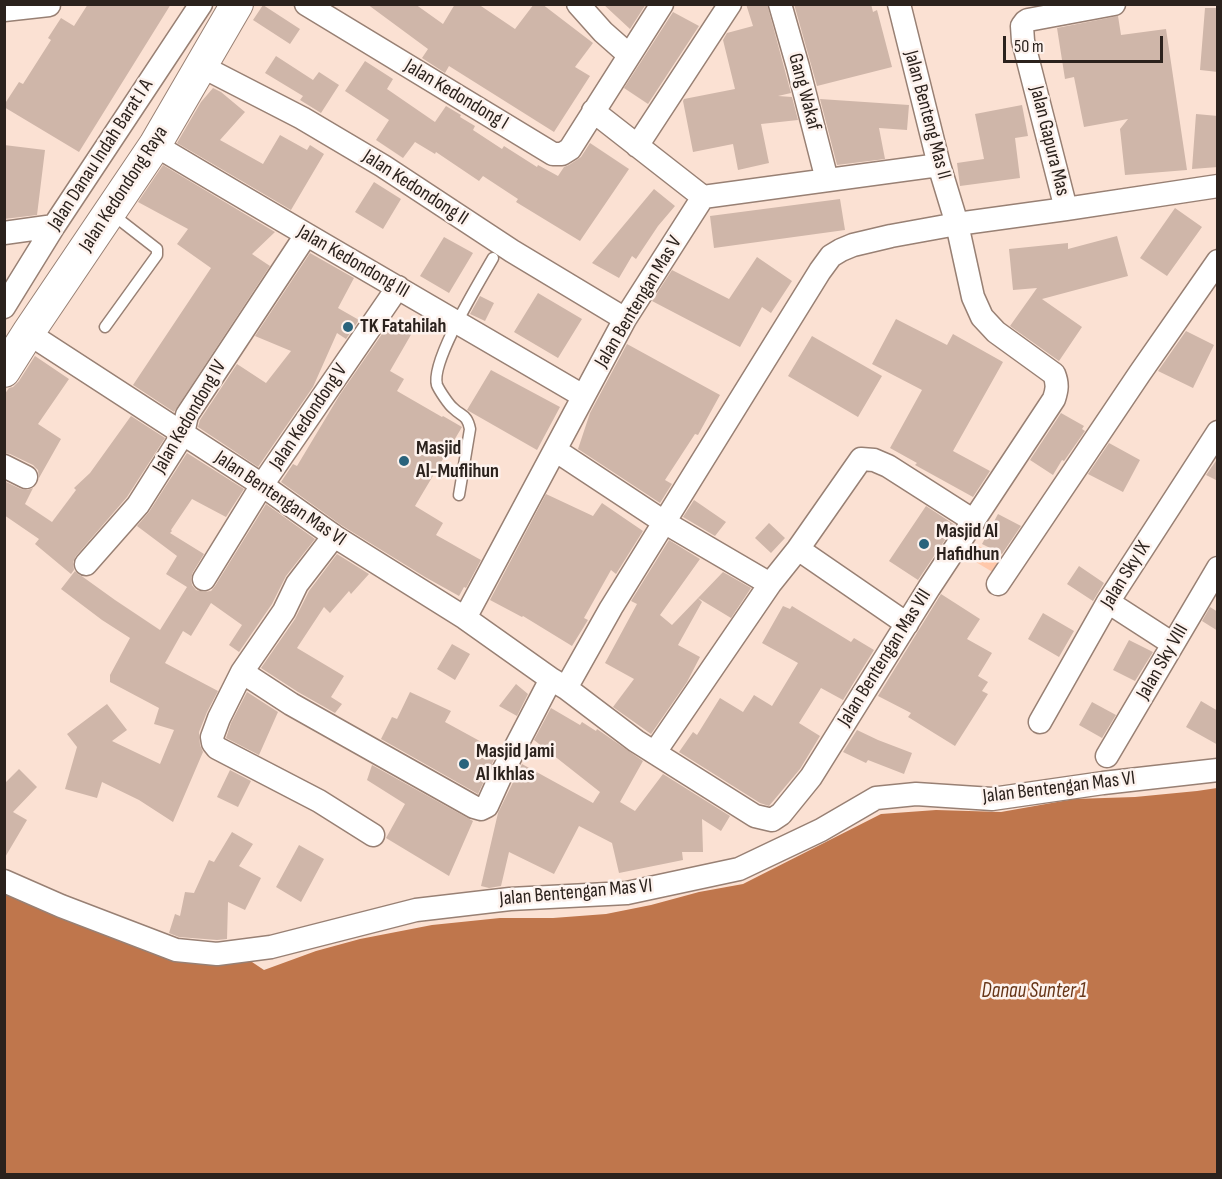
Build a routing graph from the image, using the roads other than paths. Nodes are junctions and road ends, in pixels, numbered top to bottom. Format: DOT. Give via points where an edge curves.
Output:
graph roads {
  1 [pos="201,4"];
  2 [pos="237,4"];
  3 [pos="306,4"];
  4 [pos="578,4"];
  5 [pos="662,4"];
  6 [pos="730,4"];
  7 [pos="780,4"];
  8 [pos="898,4"];
  9 [pos="1114,4"];
  10 [pos="49,5"];
  11 [pos="4,10"];
  12 [pos="629,56"];
  13 [pos="201,66"];
  14 [pos="593,111"];
  15 [pos="155,145"];
  16 [pos="637,146"];
  17 [pos="939,165"];
  18 [pos="826,180"];
  19 [pos="1218,186"];
  20 [pos="703,197"];
  21 [pos="1066,209"];
  22 [pos="109,212"];
  23 [pos="957,224"];
  24 [pos="54,226"];
  25 [pos="4,233"];
  26 [pos="306,235"];
  27 [pos="493,258"];
  28 [pos="1218,261"];
  29 [pos="398,287"];
  30 [pos="4,308"];
  31 [pos="625,319"];
  32 [pos="457,322"];
  33 [pos="105,327"];
  34 [pos="28,333"];
  35 [pos="4,371"];
  36 [pos="583,396"];
  37 [pos="1218,432"];
  38 [pos="183,434"];
  39 [pos="555,450"];
  40 [pos="4,466"];
  41 [pos="26,477"];
  42 [pos="262,485"];
  43 [pos="459,495"];
  44 [pos="974,521"];
  45 [pos="664,522"];
  46 [pos="334,536"];
  47 [pos="798,549"];
  48 [pos="87,564"];
  49 [pos="1218,568"];
  50 [pos="204,579"];
  51 [pos="770,584"];
  52 [pos="998,584"];
  53 [pos="1108,602"];
  54 [pos="465,618"];
  55 [pos="907,624"];
  56 [pos="1173,645"];
  57 [pos="242,672"];
  58 [pos="558,684"];
  59 [pos="1040,722"];
  60 [pos="655,752"];
  61 [pos="1107,756"];
  62 [pos="1218,770"];
  63 [pos="772,820"];
  64 [pos="374,835"];
  65 [pos="4,881"];
  1 -- 24 [label="street, Jalan Danau Indah Barat I A"];
  2 -- 13 [label="street, Jalan Kedondong Raya"];
  3 -- 14 [label="street, Jalan Kedondong I" via="553,154 570,149"];
  4 -- 12 [label="street"];
  5 -- 12 [label="street, Jalan Kedondong I"];
  6 -- 16 [label="street"];
  7 -- 18 [label="street, Gang Wakaf"];
  8 -- 17 [label="street, Jalan Benteng Mas II"];
  9 -- 21 [label="street, Jalan Gapura Mas" via="1028,20 1023,26 1023,41"];
  10 -- 11 [label="street"];
  12 -- 14 [label="street, Jalan Kedondong I"];
  13 -- 15 [label="street, Jalan Kedondong Raya"];
  13 -- 31 [label="street, Jalan Kedondong II" via="302,118 383,166"];
  14 -- 16 [label="street"];
  15 -- 22 [label="street, Jalan Kedondong Raya"];
  15 -- 26 [label="street, Jalan Kedondong III"];
  16 -- 20 [label="street"];
  17 -- 18 [label="street"];
  17 -- 23 [label="street, Jalan Benteng Mas II"];
  18 -- 20 [label="street"];
  19 -- 21 [label="street"];
  20 -- 31 [label="street, Jalan Bentengan Mas V"];
  21 -- 23 [label="street"];
  22 -- 33 [label="lane" via="157,249 158,255"];
  22 -- 34 [label="street, Jalan Kedondong Raya"];
  23 -- 44 [label="street, Jalan Bentengan Mas VII" via="973,297 982,317 996,332 1054,374 1057,382 1054,399"];
  23 -- 45 [label="street" via="853,245 831,256"];
  24 -- 25 [label="street"];
  24 -- 30 [label="street, Jalan Danau Indah Barat I A"];
  26 -- 29 [label="street, Jalan Kedondong III"];
  26 -- 38 [label="street, Jalan Kedondong IV" via="187,416"];
  27 -- 32 [label="lane"];
  28 -- 52 [label="street"];
  29 -- 32 [label="street, Jalan Kedondong III"];
  29 -- 42 [label="street, Jalan Kedondong V"];
  31 -- 36 [label="street, Jalan Bentengan Mas V"];
  32 -- 36 [label="street, Jalan Kedondong III"];
  32 -- 43 [label="lane" via="437,386 452,408 469,422"];
  34 -- 35 [label="street, Jalan Kedondong Raya"];
  34 -- 38 [label="street, Jalan Bentengan Mas VI"];
  36 -- 39 [label="street, Jalan Bentengan Mas V"];
  37 -- 53 [label="street, Jalan Sky IX"];
  38 -- 42 [label="street, Jalan Bentengan Mas VI"];
  38 -- 48 [label="street, Jalan Kedondong IV" via="138,505"];
  39 -- 45 [label="street"];
  39 -- 54 [label="street, Jalan Bentengan Mas V"];
  40 -- 41 [label="street"];
  42 -- 46 [label="street, Jalan Bentengan Mas VI"];
  42 -- 50 [label="street, Jalan Kedondong V"];
  44 -- 47 [label="street" via="888,466 861,459"];
  44 -- 55 [label="street, Jalan Bentengan Mas VII"];
  45 -- 51 [label="street"];
  45 -- 58 [label="street"];
  46 -- 54 [label="street, Jalan Bentengan Mas VI"];
  46 -- 57 [label="street" via="297,584 284,611"];
  47 -- 51 [label="street"];
  47 -- 55 [label="street"];
  49 -- 56 [label="street, Jalan Sky VIII"];
  51 -- 60 [label="street"];
  53 -- 56 [label="street"];
  53 -- 59 [label="street, Jalan Sky IX"];
  54 -- 58 [label="street, Jalan Bentengan Mas VI"];
  55 -- 63 [label="street, Jalan Bentengan Mas VII" via="811,777 782,814"];
  56 -- 61 [label="street, Jalan Sky VIII"];
  57 -- 58 [label="street" via="291,704 481,809 487,806 502,773"];
  57 -- 64 [label="street" via="212,736 217,748 319,801"];
  58 -- 60 [label="street, Jalan Bentengan Mas VI"];
  60 -- 63 [label="street, Jalan Bentengan Mas VI" via="755,816"];
  62 -- 65 [label="street, Jalan Bentengan Mas VI" via="992,799 916,794 876,798 821,830 739,869 627,893 510,899 417,910 271,947 217,954 176,950"];
}
